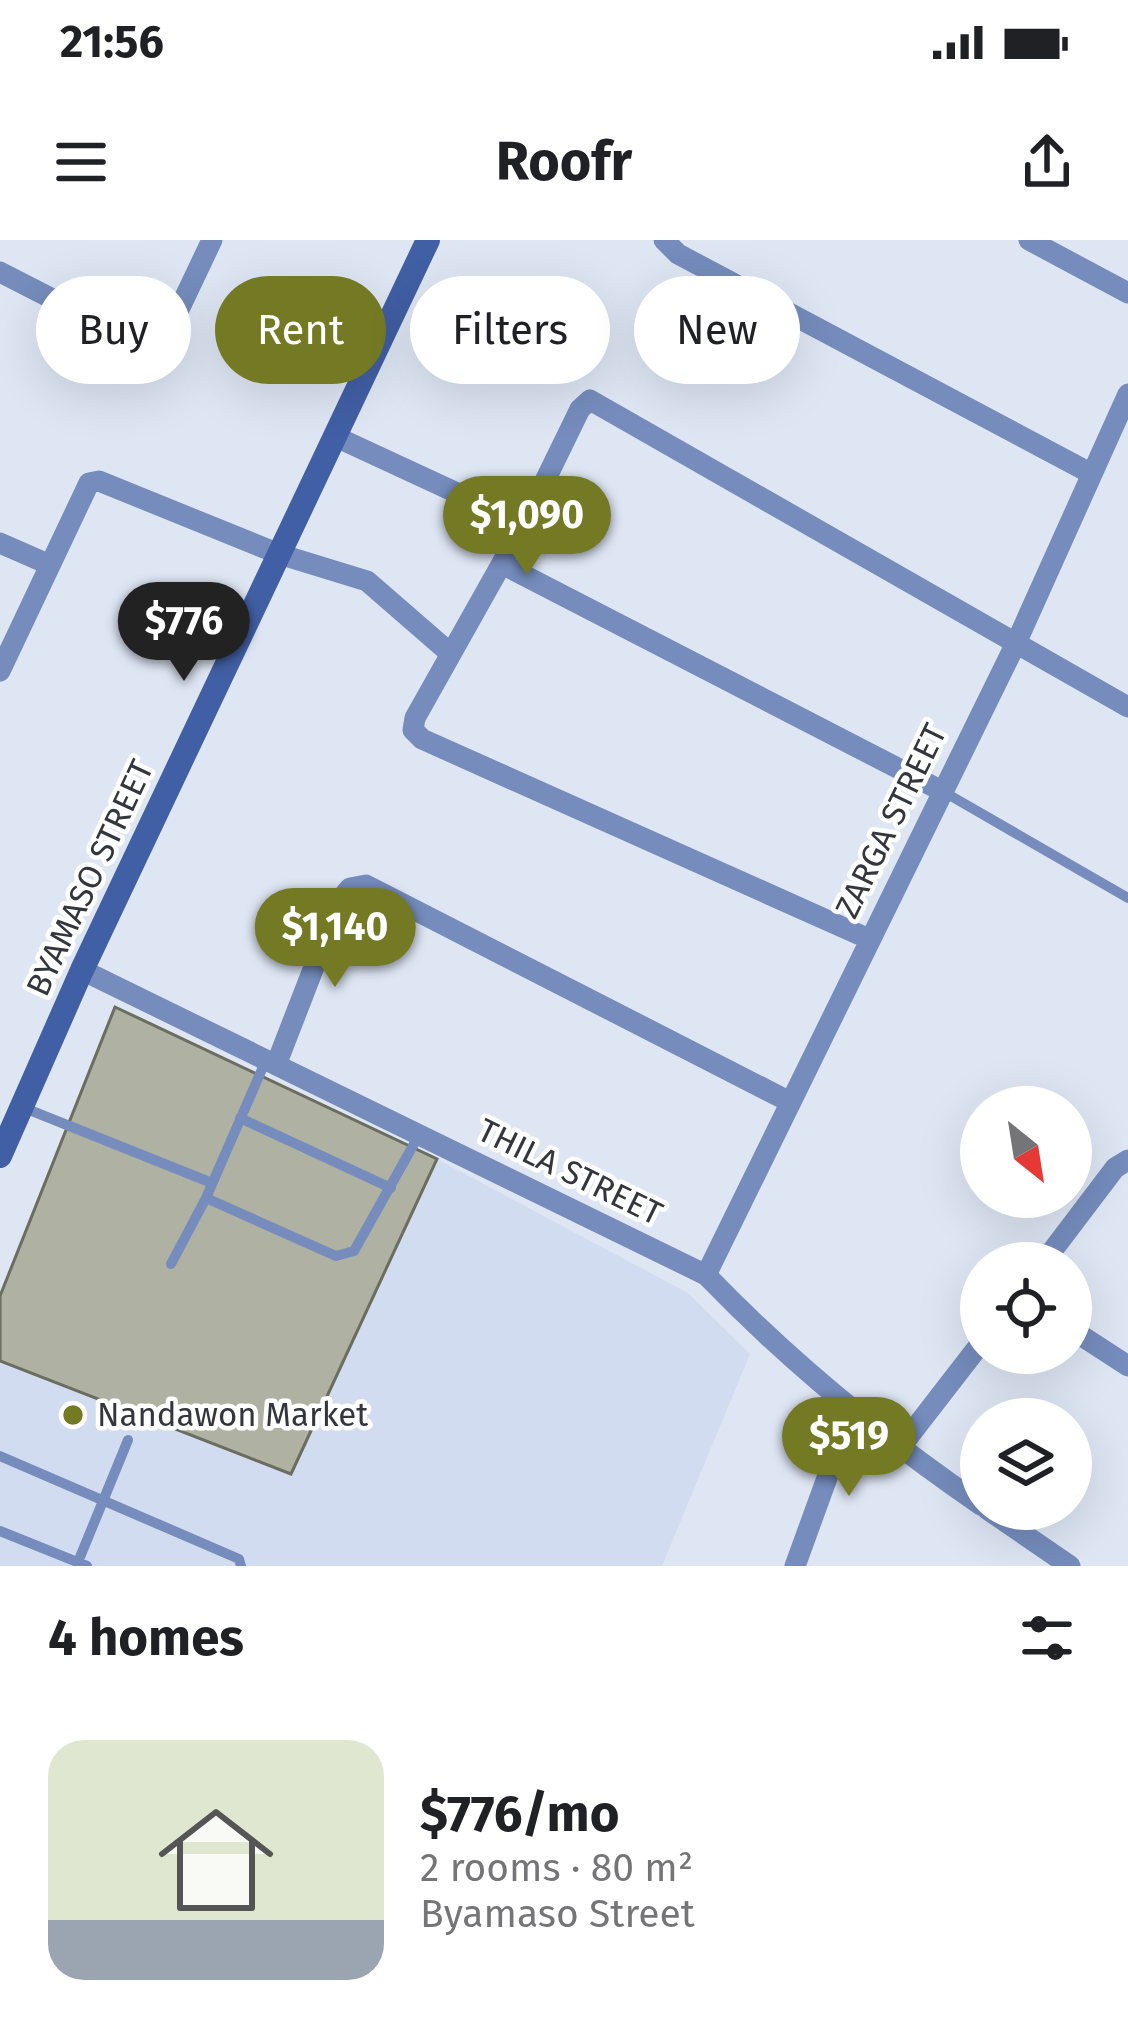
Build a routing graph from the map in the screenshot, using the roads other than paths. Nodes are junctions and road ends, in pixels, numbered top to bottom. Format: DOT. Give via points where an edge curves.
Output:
graph roads {
  1 [pos="212,240"];
  2 [pos="428,240"];
  3 [pos="664,240"];
  4 [pos="1029,240"];
  5 [pos="0,272"];
  6 [pos="1128,293"];
  7 [pos="1128,394"];
  8 [pos="334,436"];
  9 [pos="1092,474"];
  10 [pos="524,524"];
  11 [pos="0,543"];
  12 [pos="278,554"];
  13 [pos="48,564"];
  14 [pos="502,564"];
  15 [pos="1017,641"];
  16 [pos="451,654"];
  17 [pos="0,671"];
  18 [pos="1128,706"];
  19 [pos="942,791"];
  20 [pos="1128,898"];
  21 [pos="869,939"];
  22 [pos="82,970"];
  23 [pos="271,1062"];
  24 [pos="790,1102"];
  25 [pos="22,1107"];
  26 [pos="240,1118"];
  27 [pos="419,1135"];
  28 [pos="0,1156"];
  29 [pos="1128,1160"];
  30 [pos="212,1183"];
  31 [pos="392,1188"];
  32 [pos="206,1198"];
  33 [pos="1059,1242"];
  34 [pos="171,1264"];
  35 [pos="706,1275"];
  36 [pos="1092,1343"];
  37 [pos="1128,1366"];
  38 [pos="960,1370"];
  39 [pos="851,1412"];
  40 [pos="128,1440"];
  41 [pos="899,1449"];
  42 [pos="0,1456"];
  43 [pos="960,1491"];
  44 [pos="102,1502"];
  45 [pos="1018,1530"];
  46 [pos="0,1531"];
  47 [pos="82,1564"];
  48 [pos="241,1566"];
  49 [pos="795,1566"];
  50 [pos="1070,1566"];
  1 -- 5 [label="street" via="165,339 152,350"];
  2 -- 8 [label="main road, BYAMASO STREET"];
  3 -- 9 [label="street"];
  4 -- 6 [label="street"];
  7 -- 9 [label="street, ZARGA STREET"];
  8 -- 10 [label="street"];
  8 -- 12 [label="main road, BYAMASO STREET"];
  9 -- 15 [label="street, ZARGA STREET"];
  10 -- 14 [label="street"];
  10 -- 15 [label="street" via="590,400"];
  11 -- 13 [label="street"];
  12 -- 13 [label="street" via="99,482 89,483"];
  12 -- 16 [label="street" via="367,581"];
  12 -- 22 [label="main road, BYAMASO STREET"];
  13 -- 17 [label="street"];
  14 -- 16 [label="street"];
  14 -- 19 [label="street"];
  15 -- 18 [label="street"];
  15 -- 19 [label="street, ZARGA STREET"];
  16 -- 21 [label="street" via="415,718 422,739"];
  19 -- 20 [label="lane"];
  19 -- 21 [label="street, ZARGA STREET"];
  21 -- 24 [label="street, ZARGA STREET"];
  22 -- 23 [label="street, THILA STREET"];
  22 -- 25 [label="main road, BYAMASO STREET"];
  23 -- 24 [label="street" via="340,900 366,885"];
  23 -- 26 [label="lane"];
  23 -- 27 [label="street, THILA STREET"];
  24 -- 35 [label="street, ZARGA STREET"];
  25 -- 28 [label="main road, BYAMASO STREET"];
  25 -- 30 [label="lane"];
  26 -- 30 [label="lane"];
  26 -- 31 [label="lane"];
  27 -- 31 [label="lane"];
  27 -- 35 [label="street, THILA STREET"];
  29 -- 33 [label="street"];
  30 -- 32 [label="lane"];
  31 -- 32 [label="lane" via="362,1244 336,1256"];
  32 -- 34 [label="lane"];
  35 -- 39 [label="street, THILA STREET"];
  36 -- 37 [label="street"];
  38 -- 41 [label="street"];
  39 -- 41 [label="street, THILA STREET"];
  39 -- 49 [label="street"];
  40 -- 44 [label="lane"];
  41 -- 43 [label="street, THILA STREET"];
  42 -- 44 [label="lane"];
  44 -- 47 [label="lane"];
  44 -- 48 [label="lane"];
  45 -- 50 [label="street, THILA STREET"];
  46 -- 47 [label="lane"];
}
